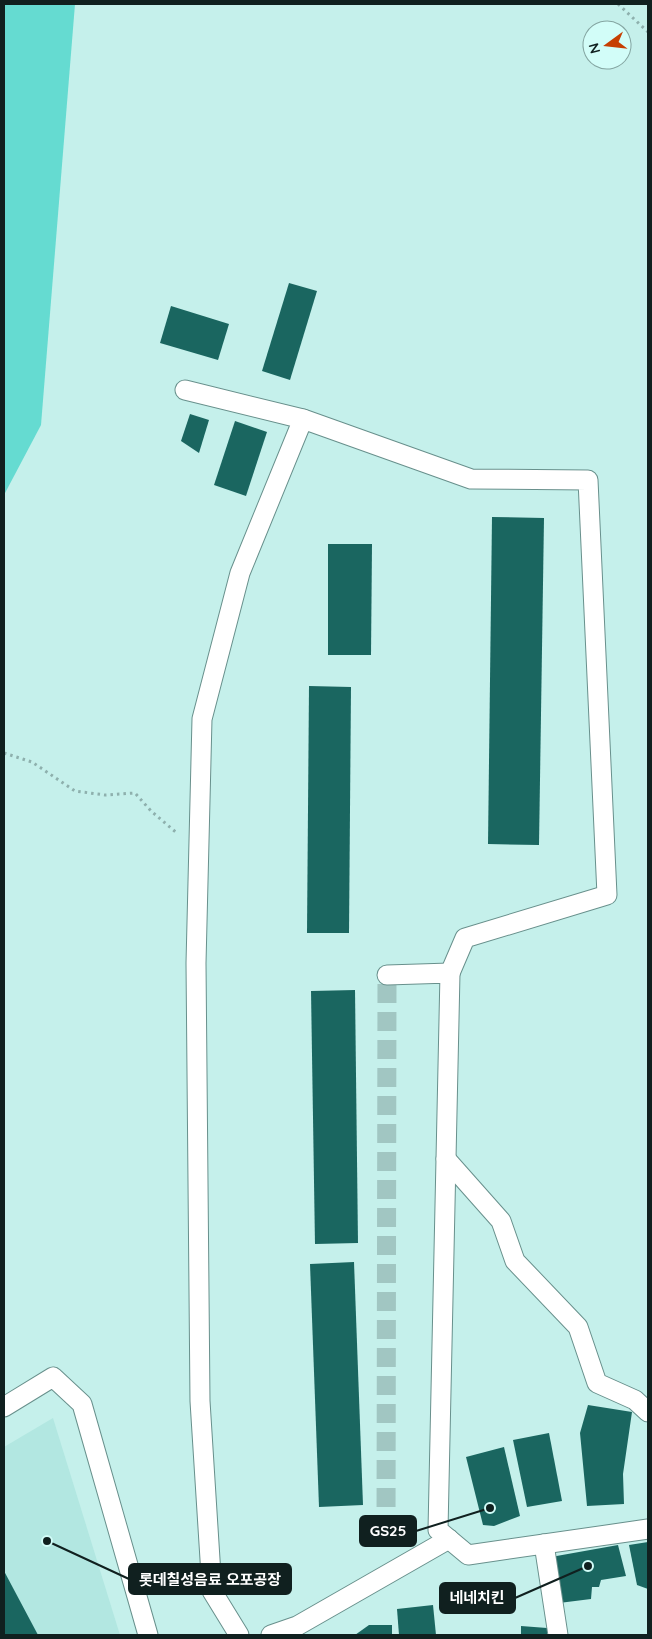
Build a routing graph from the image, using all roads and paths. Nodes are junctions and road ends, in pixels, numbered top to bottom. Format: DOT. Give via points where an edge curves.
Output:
graph roads {
  1 [pos="618,4"];
  2 [pos="648,32"];
  3 [pos="185,390"];
  4 [pos="302,419"];
  5 [pos="4,753"];
  6 [pos="183,838"];
  7 [pos="450,973"];
  8 [pos="387,975"];
  9 [pos="446,1159"];
  10 [pos="4,1407"];
  11 [pos="648,1412"];
  12 [pos="648,1529"];
  13 [pos="449,1539"];
  14 [pos="544,1544"];
  15 [pos="148,1635"];
  16 [pos="239,1635"];
  17 [pos="271,1635"];
  18 [pos="558,1635"];
  1 -- 2 [label="path"];
  3 -- 4 [label="street"];
  4 -- 7 [label="street" via="471,479 588,480 607,895 465,938"];
  4 -- 16 [label="street" via="240,573 202,719 196,963 200,1401 212,1591"];
  5 -- 6 [label="path" via="32,762 75,791 105,795 135,793"];
  7 -- 8 [label="street"];
  7 -- 9 [label="street"];
  9 -- 11 [label="street" via="501,1221 514,1261 578,1327 597,1383 635,1400"];
  9 -- 13 [label="street" via="438,1530"];
  10 -- 15 [label="street" via="53,1377 82,1404"];
  12 -- 14 [label="street"];
  13 -- 14 [label="street" via="468,1555"];
  13 -- 17 [label="street" via="297,1626"];
  14 -- 18 [label="street"];
}
